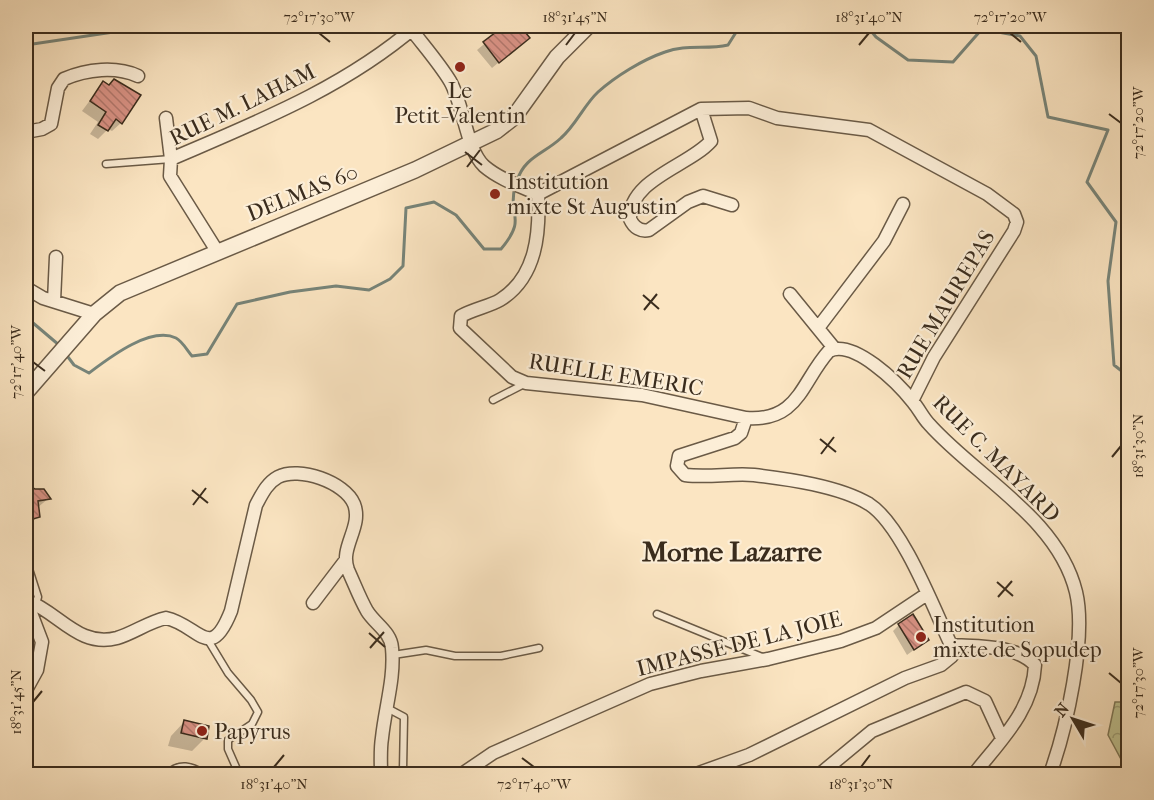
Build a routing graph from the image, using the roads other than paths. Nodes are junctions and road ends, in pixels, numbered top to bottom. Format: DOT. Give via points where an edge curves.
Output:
graph roads {
  1 [pos="588,26"];
  2 [pos="414,27"];
  3 [pos="138,76"];
  4 [pos="701,109"];
  5 [pos="166,118"];
  6 [pos="26,132"];
  7 [pos="472,143"];
  8 [pos="171,159"];
  9 [pos="106,164"];
  10 [pos="538,194"];
  11 [pos="903,204"];
  12 [pos="732,205"];
  13 [pos="217,251"];
  14 [pos="56,257"];
  15 [pos="26,288"];
  16 [pos="790,294"];
  17 [pos="54,301"];
  18 [pos="94,314"];
  19 [pos="818,328"];
  20 [pos="834,348"];
  21 [pos="526,383"];
  22 [pos="26,392"];
  23 [pos="493,400"];
  24 [pos="912,401"];
  25 [pos="746,418"];
  26 [pos="345,561"];
  27 [pos="29,569"];
  28 [pos="927,594"];
  29 [pos="30,602"];
  30 [pos="314,603"];
  31 [pos="657,614"];
  32 [pos="208,640"];
  33 [pos="951,645"];
  34 [pos="539,648"];
  35 [pos="393,655"];
  36 [pos="768,659"];
  37 [pos="26,690"];
  38 [pos="387,708"];
  39 [pos="1002,738"];
  40 [pos="403,770"];
  41 [pos="167,774"];
  42 [pos="205,774"];
  43 [pos="239,774"];
  44 [pos="381,774"];
  45 [pos="462,774"];
  46 [pos="696,774"];
  47 [pos="820,774"];
  48 [pos="974,774"];
  49 [pos="1050,774"];
  1 -- 7 [label="street, DELMAS 60" via="557,57 514,117"];
  2 -- 7 [label="street" via="450,81"];
  2 -- 8 [label="street, RUE M. LAHAM" via="366,66 285,111"];
  3 -- 6 [label="street" via="114,69 64,79 58,88 51,124"];
  4 -- 10 [label="street, RUE MAUREPAS"];
  4 -- 12 [label="street" via="711,141 648,186 632,207 630,219 644,231 704,196"];
  4 -- 24 [label="street, RUE MAUREPAS" via="749,108 777,118 869,130 987,194 1014,214 1014,231 940,348"];
  5 -- 8 [label="street"];
  7 -- 10 [label="street" via="485,167"];
  7 -- 13 [label="street, DELMAS 60"];
  8 -- 9 [label="lane"];
  8 -- 13 [label="street, RUE M. LAHAM" via="170,176"];
  10 -- 21 [label="street, RUELLE EMERIC" via="535,254 520,281 500,300 461,316 460,328 512,377"];
  11 -- 19 [label="street" via="884,241"];
  13 -- 18 [label="street, DELMAS 60" via="120,293"];
  14 -- 17 [label="street"];
  15 -- 17 [label="street"];
  16 -- 19 [label="street"];
  17 -- 18 [label="street"];
  18 -- 22 [label="street, DELMAS 60"];
  19 -- 20 [label="street"];
  20 -- 24 [label="street, RUE C. MAYARD" via="844,348 875,364"];
  20 -- 25 [label="street" via="823,357 792,405 759,419"];
  21 -- 23 [label="lane"];
  21 -- 25 [label="street, RUELLE EMERIC" via="642,395"];
  24 -- 49 [label="street, RUE C. MAYARD" via="928,424 1027,513 1066,563 1081,626 1063,738"];
  25 -- 28 [label="street" via="735,438 678,456 677,466 686,475 753,475 830,489 871,505 896,536"];
  26 -- 30 [label="street"];
  26 -- 32 [label="street" via="356,516 348,495 318,477 289,473 279,476 256,505 225,626"];
  26 -- 35 [label="street" via="366,609 390,637"];
  27 -- 29 [label="lane" via="38,597"];
  28 -- 33 [label="street"];
  28 -- 36 [label="street, IMPASSE DE LA JOIE" via="876,628"];
  29 -- 32 [label="street" via="69,629 95,639 117,638 166,618"];
  29 -- 37 [label="street" via="42,642 37,670"];
  31 -- 36 [label="lane"];
  32 -- 43 [label="lane" via="258,712 252,724 228,740"];
  33 -- 39 [label="street" via="1006,650 1028,658 1035,665 1024,711"];
  33 -- 46 [label="street" via="952,656 940,664 749,754"];
  34 -- 35 [label="lane" via="501,656 454,656 426,650"];
  35 -- 38 [label="street"];
  36 -- 45 [label="street, IMPASSE DE LA JOIE" via="701,670 650,684 492,753"];
  38 -- 40 [label="lane" via="404,717"];
  38 -- 44 [label="street" via="381,740"];
  39 -- 47 [label="street" via="985,701 966,692 872,731"];
  39 -- 48 [label="street"];
  41 -- 42 [label="lane" via="184,766"];
}
